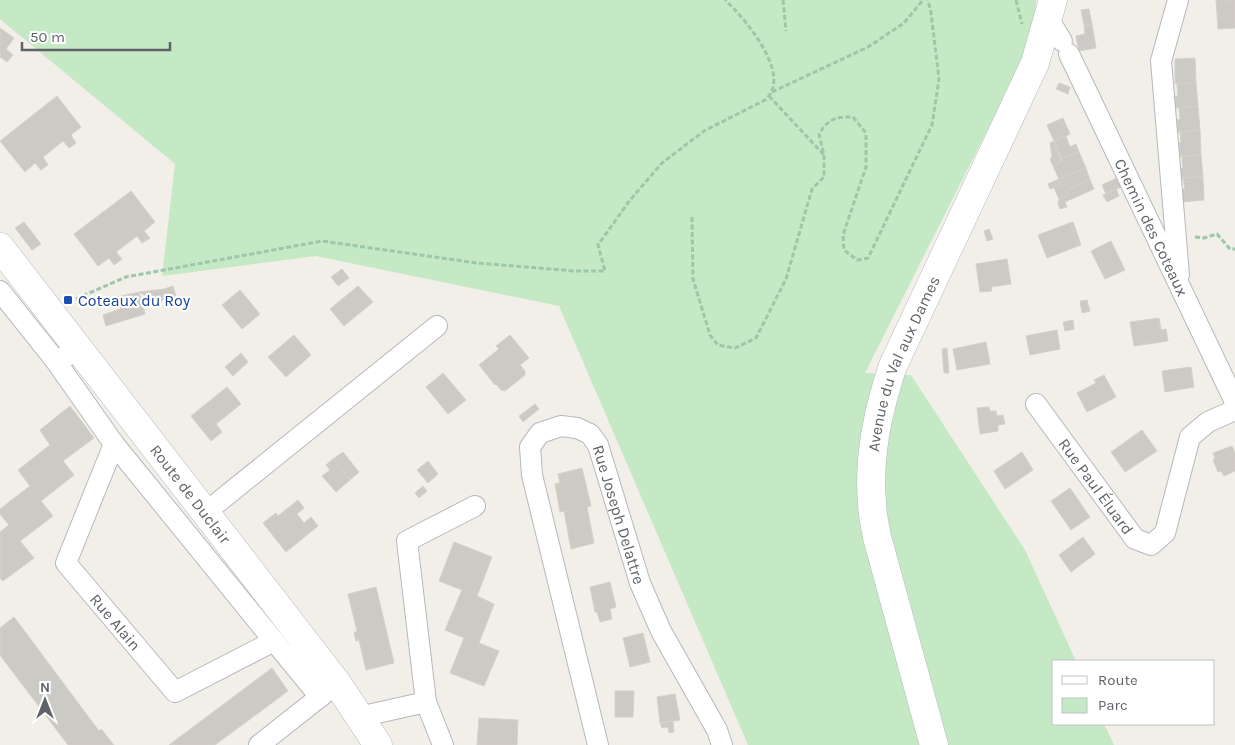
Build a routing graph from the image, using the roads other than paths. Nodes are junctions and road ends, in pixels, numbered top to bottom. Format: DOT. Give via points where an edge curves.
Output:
graph roads {
  1 [pos="1178,0"];
  2 [pos="1058,29"];
  3 [pos="0,247"];
  4 [pos="1180,289"];
  5 [pos="0,291"];
  6 [pos="438,326"];
  7 [pos="82,352"];
  8 [pos="55,360"];
  9 [pos="1235,402"];
  10 [pos="1036,404"];
  11 [pos="1235,410"];
  12 [pos="114,444"];
  13 [pos="475,506"];
  14 [pos="206,512"];
  15 [pos="274,640"];
  16 [pos="329,690"];
  17 [pos="426,702"];
  18 [pos="358,717"];
  19 [pos="259,745"];
  20 [pos="378,745"];
  21 [pos="442,745"];
  22 [pos="598,745"];
  23 [pos="722,745"];
  24 [pos="934,745"];
  1 -- 4 [label="street" via="1161,61"];
  2 -- 4 [label="street, Chemin des Coteaux"];
  2 -- 24 [label="main road, Avenue du Val aux Dames" via="1035,63 892,368 874,436 872,503 877,537"];
  3 -- 7 [label="main road, Route de Duclair"];
  4 -- 9 [label="street, Chemin des Coteaux"];
  5 -- 8 [label="street"];
  6 -- 14 [label="street"];
  7 -- 8 [label="street"];
  7 -- 14 [label="main road, Route de Duclair"];
  8 -- 12 [label="street"];
  10 -- 11 [label="street, Rue Paul Éluard" via="1135,539 1151,545 1165,533 1190,437 1208,422"];
  12 -- 15 [label="street"];
  12 -- 15 [label="street, Rue Alain" via="66,563 175,692"];
  13 -- 17 [label="street" via="407,541"];
  14 -- 16 [label="main road, Route de Duclair"];
  15 -- 16 [label="street"];
  16 -- 18 [label="main road, Route de Duclair"];
  16 -- 19 [label="street"];
  17 -- 18 [label="street"];
  17 -- 21 [label="street"];
  18 -- 20 [label="main road, Route de Duclair"];
  22 -- 23 [label="street, Rue Joseph Delattre" via="532,475 530,447 540,433 561,426 590,434 598,445 640,583 661,631 717,730"];
}
